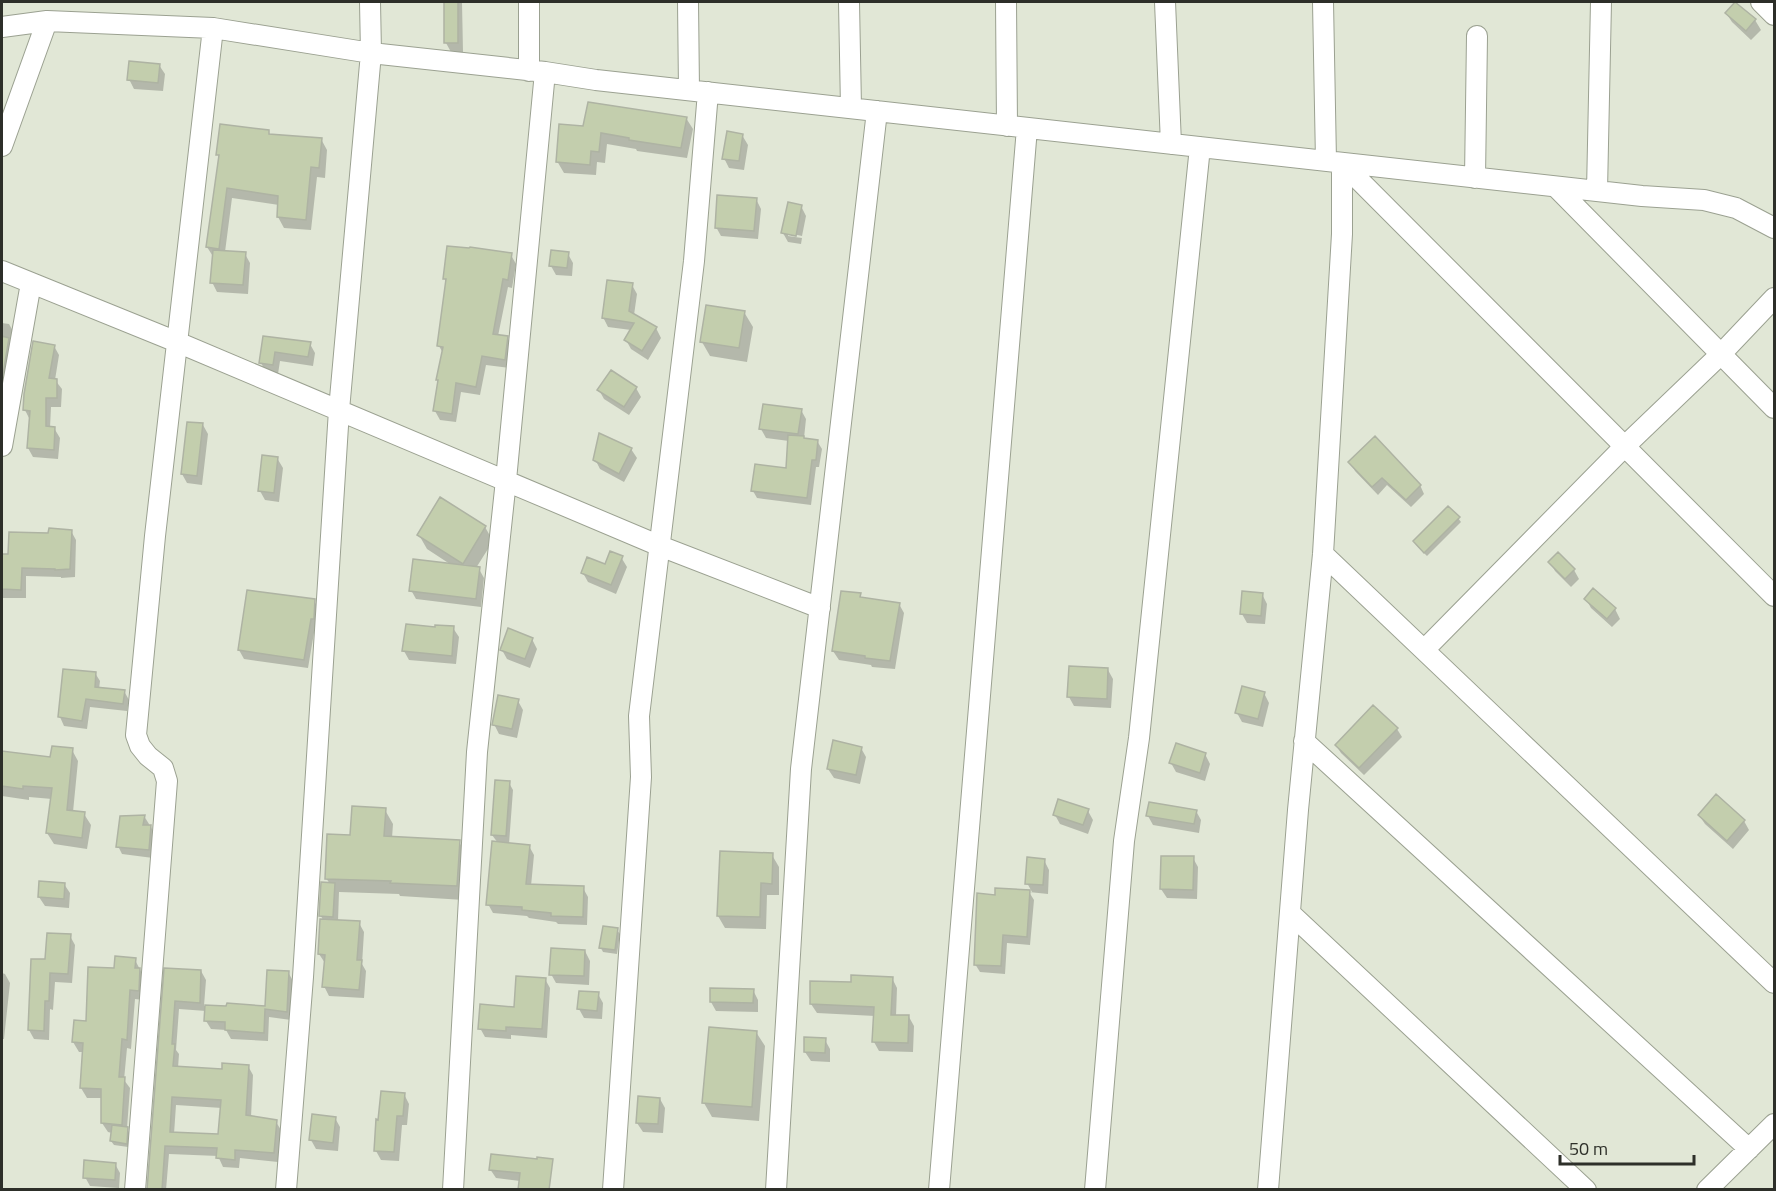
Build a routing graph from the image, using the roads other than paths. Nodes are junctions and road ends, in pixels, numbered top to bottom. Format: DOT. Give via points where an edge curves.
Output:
graph roads {
  1 [pos="370,2"];
  2 [pos="529,2"];
  3 [pos="688,2"];
  4 [pos="849,2"];
  5 [pos="1006,2"];
  6 [pos="1165,2"];
  7 [pos="1323,2"];
  8 [pos="1602,2"];
  9 [pos="1761,2"];
  10 [pos="1774,15"];
  11 [pos="47,21"];
  12 [pos="2,27"];
  13 [pos="213,28"];
  14 [pos="1477,36"];
  15 [pos="371,53"];
  16 [pos="537,71"];
  17 [pos="699,92"];
  18 [pos="851,108"];
  19 [pos="877,111"];
  20 [pos="1017,127"];
  21 [pos="1171,144"];
  22 [pos="2,146"];
  23 [pos="1200,147"];
  24 [pos="1334,162"];
  25 [pos="1475,178"];
  26 [pos="1556,187"];
  27 [pos="1597,191"];
  28 [pos="1774,228"];
  29 [pos="2,272"];
  30 [pos="31,283"];
  31 [pos="1774,298"];
  32 [pos="177,342"];
  33 [pos="1721,354"];
  34 [pos="1774,408"];
  35 [pos="339,410"];
  36 [pos="2,446"];
  37 [pos="1625,447"];
  38 [pos="506,480"];
  39 [pos="660,546"];
  40 [pos="1323,554"];
  41 [pos="1774,596"];
  42 [pos="820,608"];
  43 [pos="1424,650"];
  44 [pos="1304,741"];
  45 [pos="1290,913"];
  46 [pos="1774,983"];
  47 [pos="1774,1124"];
  48 [pos="1749,1149"];
  49 [pos="135,1190"];
  50 [pos="286,1190"];
  51 [pos="453,1190"];
  52 [pos="613,1190"];
  53 [pos="776,1190"];
  54 [pos="939,1190"];
  55 [pos="1095,1190"];
  56 [pos="1268,1190"];
  57 [pos="1586,1190"];
  58 [pos="1707,1190"];
  1 -- 15 [label="street"];
  2 -- 16 [label="street"];
  3 -- 17 [label="street"];
  4 -- 18 [label="street"];
  5 -- 20 [label="street"];
  6 -- 21 [label="street"];
  7 -- 24 [label="street"];
  8 -- 27 [label="street"];
  9 -- 10 [label="street"];
  11 -- 12 [label="street"];
  11 -- 13 [label="street"];
  11 -- 22 [label="street"];
  13 -- 15 [label="street"];
  13 -- 32 [label="street"];
  14 -- 25 [label="street"];
  15 -- 16 [label="street"];
  15 -- 35 [label="street"];
  16 -- 17 [label="street"];
  16 -- 38 [label="street"];
  17 -- 18 [label="street"];
  17 -- 39 [label="street" via="694,261"];
  18 -- 19 [label="street"];
  19 -- 20 [label="street"];
  19 -- 42 [label="street"];
  20 -- 21 [label="street"];
  20 -- 54 [label="street"];
  21 -- 23 [label="street"];
  23 -- 24 [label="street"];
  23 -- 55 [label="street" via="1139,738 1124,841"];
  24 -- 25 [label="street"];
  24 -- 37 [label="street"];
  24 -- 40 [label="street" via="1342,234"];
  25 -- 26 [label="street"];
  26 -- 27 [label="street"];
  26 -- 33 [label="street"];
  27 -- 28 [label="street" via="1704,200 1736,208"];
  29 -- 30 [label="street"];
  30 -- 32 [label="street"];
  30 -- 36 [label="street"];
  31 -- 33 [label="street"];
  32 -- 35 [label="street"];
  32 -- 49 [label="street" via="136,735 140,746 162,768 167,781"];
  33 -- 34 [label="street"];
  33 -- 37 [label="street"];
  35 -- 38 [label="street"];
  35 -- 50 [label="street"];
  37 -- 41 [label="street"];
  37 -- 43 [label="street"];
  38 -- 39 [label="street"];
  38 -- 51 [label="street" via="477,752"];
  39 -- 42 [label="street"];
  39 -- 52 [label="street" via="639,716 641,777"];
  40 -- 43 [label="street"];
  40 -- 44 [label="street"];
  42 -- 53 [label="street" via="801,770"];
  43 -- 46 [label="street"];
  44 -- 45 [label="street"];
  44 -- 48 [label="street"];
  45 -- 56 [label="street"];
  45 -- 57 [label="street"];
  47 -- 48 [label="street"];
  48 -- 58 [label="street"];
}
